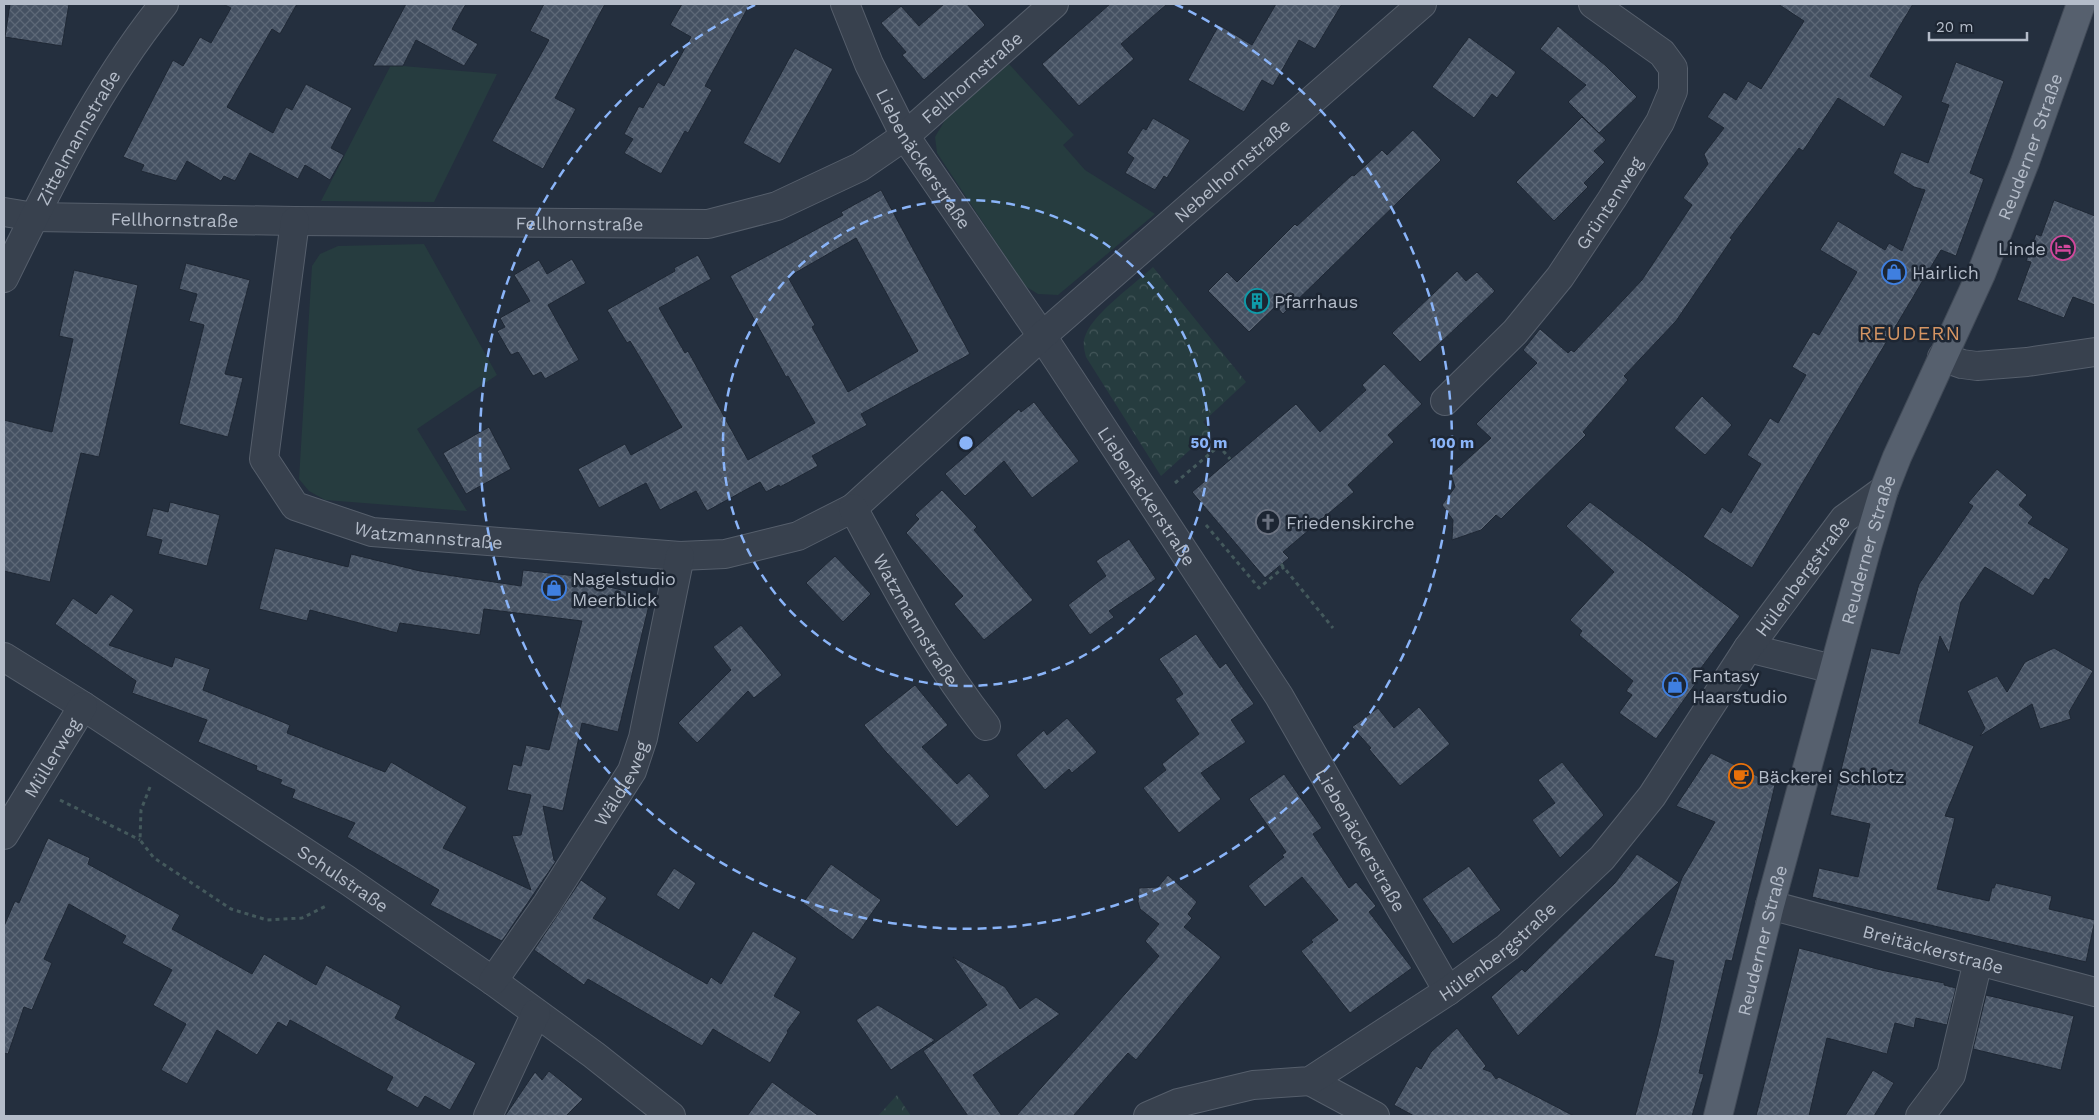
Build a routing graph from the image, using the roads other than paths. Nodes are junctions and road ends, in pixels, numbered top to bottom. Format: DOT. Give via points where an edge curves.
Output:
graph roads {
  1 [pos="164,4"];
  2 [pos="844,4"];
  3 [pos="1054,4"];
  4 [pos="1422,4"];
  5 [pos="1593,4"];
  6 [pos="2081,4"];
  7 [pos="905,136"];
  8 [pos="4,212"];
  9 [pos="34,217"];
  10 [pos="295,221"];
  11 [pos="4,278"];
  12 [pos="1042,336"];
  13 [pos="2095,352"];
  14 [pos="1942,357"];
  15 [pos="1445,401"];
  16 [pos="1884,490"];
  17 [pos="853,508"];
  18 [pos="680,556"];
  19 [pos="1748,648"];
  20 [pos="4,657"];
  21 [pos="1833,669"];
  22 [pos="83,706"];
  23 [pos="986,726"];
  24 [pos="4,835"];
  25 [pos="1770,906"];
  26 [pos="1978,961"];
  27 [pos="492,981"];
  28 [pos="1448,991"];
  29 [pos="2095,992"];
  30 [pos="536,1013"];
  31 [pos="1310,1081"];
  32 [pos="488,1116"];
  33 [pos="672,1116"];
  34 [pos="1148,1116"];
  35 [pos="1375,1116"];
  36 [pos="1718,1116"];
  37 [pos="1920,1116"];
  1 -- 9 [label="street, Zittelmannstraße" via="93,110"];
  2 -- 7 [label="street, Liebenäckerstraße"];
  3 -- 7 [label="street, Fellhornstraße"];
  4 -- 12 [label="street, Nebelhornstraße"];
  5 -- 15 [label="street, Grüntenweg" via="1662,53 1673,68 1673,91 1660,122 1560,277 1515,332"];
  6 -- 14 [label="main road, Reuderner Straße" via="1981,274"];
  7 -- 10 [label="street, Fellhornstraße" via="860,167 777,206 708,224"];
  7 -- 12 [label="street, Liebenäckerstraße"];
  8 -- 9 [label="street, Fellhornstraße"];
  9 -- 10 [label="street, Fellhornstraße"];
  9 -- 11 [label="street, Zittelmannstraße"];
  10 -- 18 [label="street, Watzmannstraße" via="264,459 294,506 372,532"];
  12 -- 17 [label="street, Watzmannstraße"];
  12 -- 28 [label="street, Liebenäckerstraße" via="1279,696"];
  13 -- 14 [label="street" via="1977,366"];
  14 -- 16 [label="main road, Reuderner Straße"];
  16 -- 19 [label="street, Hülenbergstraße" via="1844,519"];
  16 -- 21 [label="main road, Reuderner Straße"];
  17 -- 18 [label="street, Watzmannstraße" via="798,536 724,554"];
  17 -- 23 [label="street, Watzmannstraße" via="924,638"];
  18 -- 27 [label="street, Wäldleweg" via="643,738 632,771"];
  19 -- 21 [label="street, Hülenbergstraße"];
  19 -- 28 [label="street, Hülenbergstraße" via="1652,796 1602,858 1508,947"];
  20 -- 22 [label="street, Schulstraße"];
  21 -- 25 [label="main road, Reuderner Straße"];
  22 -- 24 [label="street, Müllerweg"];
  22 -- 27 [label="street, Schulstraße" via="347,880"];
  25 -- 26 [label="street, Breitäckerstraße"];
  25 -- 36 [label="main road, Reuderner Straße"];
  26 -- 29 [label="street, Breitäckerstraße"];
  26 -- 37 [label="street" via="1952,1075"];
  27 -- 30 [label="street, Schulstraße"];
  28 -- 31 [label="street, Hülenbergstraße"];
  30 -- 32 [label="street"];
  30 -- 33 [label="street, Schulstraße"];
  31 -- 34 [label="street, Hülenbergstraße" via="1253,1085 1178,1103"];
  31 -- 35 [label="street"];
}
